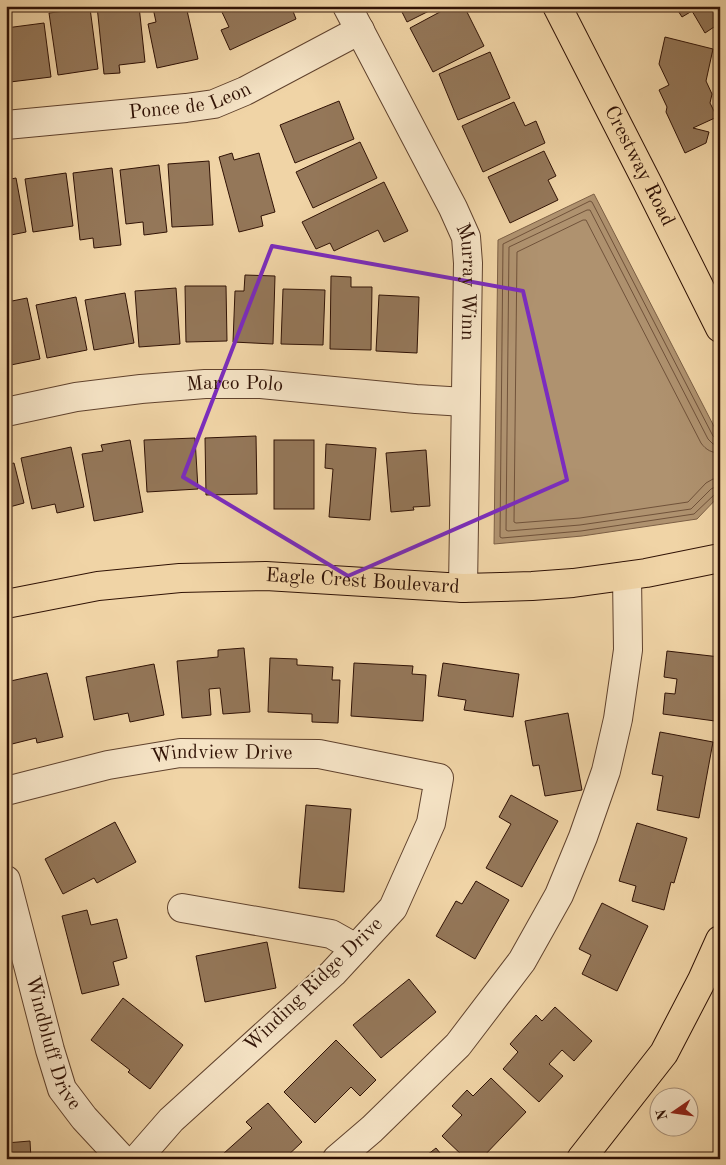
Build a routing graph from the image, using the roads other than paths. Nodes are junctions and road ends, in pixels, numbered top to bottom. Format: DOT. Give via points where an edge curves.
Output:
graph roads {
  1 [pos="347,6"];
  2 [pos="557,6"];
  3 [pos="360,30"];
  4 [pos="6,125"];
  5 [pos="720,328"];
  6 [pos="465,402"];
  7 [pos="6,412"];
  8 [pos="718,558"];
  9 [pos="626,576"];
  10 [pos="463,588"];
  11 [pos="6,604"];
  12 [pos="439,778"];
  13 [pos="6,790"];
  14 [pos="6,880"];
  15 [pos="182,908"];
  16 [pos="720,940"];
  17 [pos="356,948"];
  18 [pos="122,1159"];
  19 [pos="137,1159"];
  20 [pos="337,1159"];
  21 [pos="581,1159"];
  1 -- 3 [label="street, Murray Winn"];
  2 -- 5 [label="main road, Crestway Road"];
  3 -- 4 [label="street, Ponce de Leon" via="214,104"];
  3 -- 6 [label="street, Murray Winn" via="466,237"];
  6 -- 7 [label="street, Marco Polo" via="261,384 205,384 76,397"];
  6 -- 10 [label="street, Murray Winn"];
  8 -- 9 [label="main road, Eagle Crest Boulevard"];
  9 -- 10 [label="main road, Eagle Crest Boulevard" via="573,583"];
  9 -- 20 [label="street" via="628,650 618,720 606,771 559,895 522,961 458,1045"];
  10 -- 11 [label="main road, Eagle Crest Boulevard" via="266,576 180,578 98,586"];
  12 -- 13 [label="street, Windview Drive" via="319,754 180,753 108,765"];
  12 -- 17 [label="street, Winding Ridge Drive" via="431,823 393,908"];
  14 -- 18 [label="street, Windbluff Drive" via="62,1089"];
  15 -- 17 [label="street" via="331,934"];
  16 -- 21 [label="main road" via="664,1054"];
  17 -- 19 [label="street, Winding Ridge Drive" via="333,973 171,1120"];
}
